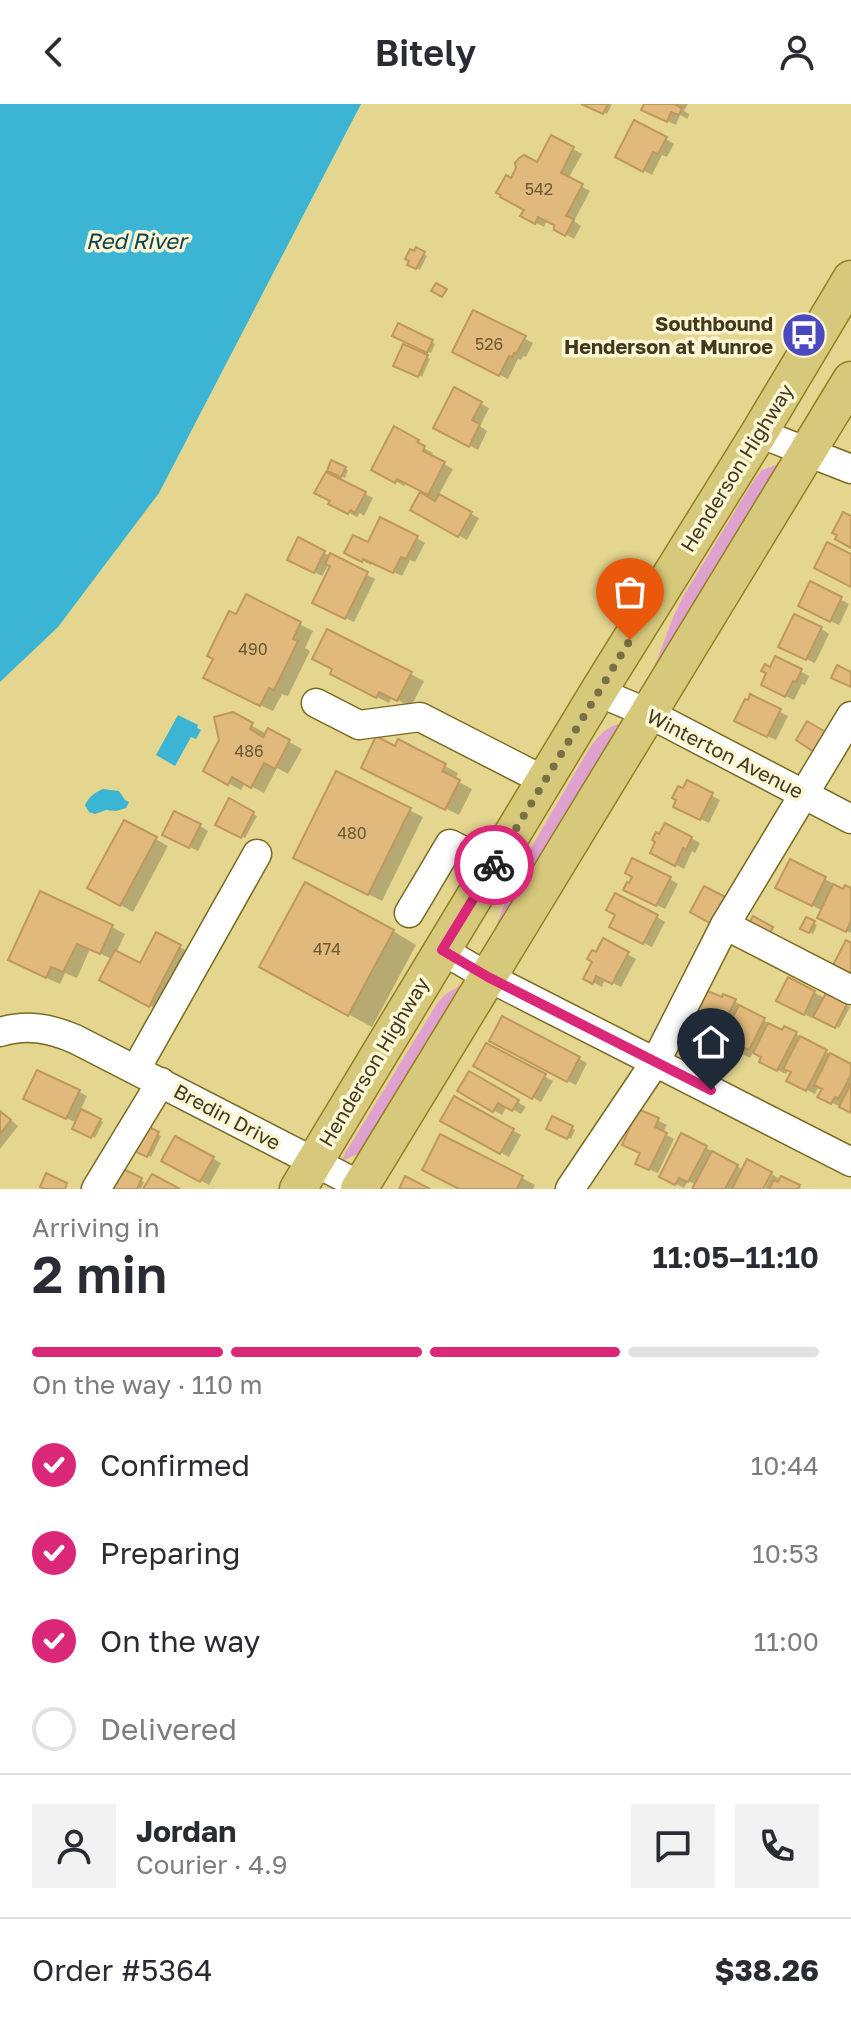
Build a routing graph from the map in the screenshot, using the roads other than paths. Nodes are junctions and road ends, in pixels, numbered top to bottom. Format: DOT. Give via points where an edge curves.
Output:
graph roads {
  1 [pos="851,279"];
  2 [pos="851,380"];
  3 [pos="759,433"];
  4 [pos="808,451"];
  5 [pos="851,469"];
  6 [pos="598,692"];
  7 [pos="316,703"];
  8 [pos="648,713"];
  9 [pos="851,716"];
  10 [pos="545,781"];
  11 [pos="804,795"];
  12 [pos="851,819"];
  13 [pos="257,854"];
  14 [pos="493,866"];
  15 [pos="409,913"];
  16 [pos="725,925"];
  17 [pos="442,950"];
  18 [pos="488,977"];
  19 [pos="851,990"];
  20 [pos="0,1032"];
  21 [pos="656,1061"];
  22 [pos="136,1069"];
  23 [pos="161,1082"];
  24 [pos="851,1162"];
  25 [pos="306,1176"];
  26 [pos="360,1188"];
  27 [pos="96,1189"];
  28 [pos="570,1189"];
  1 -- 3 [label="main road, Henderson Highway"];
  2 -- 4 [label="main road"];
  3 -- 4 [label="street"];
  3 -- 6 [label="main road, Henderson Highway"];
  4 -- 5 [label="street"];
  4 -- 8 [label="main road"];
  6 -- 8 [label="street, Winterton Avenue"];
  6 -- 10 [label="main road, Henderson Highway"];
  7 -- 10 [label="street" via="359,725 420,717"];
  8 -- 11 [label="street, Winterton Avenue"];
  8 -- 18 [label="main road"];
  9 -- 11 [label="street"];
  10 -- 14 [label="main road, Henderson Highway"];
  11 -- 12 [label="street, Winterton Avenue"];
  11 -- 16 [label="street"];
  13 -- 22 [label="street"];
  14 -- 15 [label="street" via="450,844"];
  14 -- 17 [label="main road, Henderson Highway"];
  16 -- 19 [label="street"];
  16 -- 21 [label="street"];
  17 -- 18 [label="street"];
  17 -- 25 [label="main road, Henderson Highway"];
  18 -- 21 [label="street"];
  18 -- 26 [label="main road"];
  20 -- 22 [label="street, Bredin Drive" via="25,1026 60,1033"];
  21 -- 24 [label="street"];
  21 -- 28 [label="street"];
  22 -- 23 [label="street, Bredin Drive"];
  23 -- 25 [label="street, Bredin Drive"];
  23 -- 27 [label="street"];
  25 -- 26 [label="street, Bredin Drive"];
}
